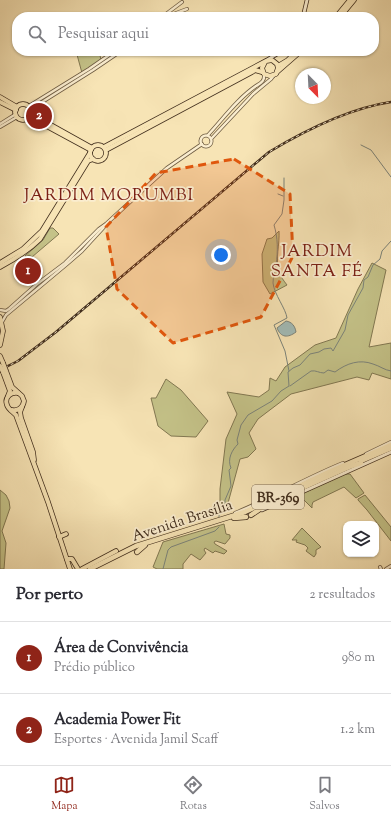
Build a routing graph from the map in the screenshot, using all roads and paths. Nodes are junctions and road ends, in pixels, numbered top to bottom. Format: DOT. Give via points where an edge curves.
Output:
graph roads {
  1 [pos="307,0"];
  2 [pos="350,0"];
  3 [pos="354,0"];
  4 [pos="182,2"];
  5 [pos="187,9"];
  6 [pos="169,12"];
  7 [pos="177,12"];
  8 [pos="304,12"];
  9 [pos="340,12"];
  10 [pos="344,12"];
  11 [pos="108,56"];
  12 [pos="114,56"];
  13 [pos="275,56"];
  14 [pos="292,56"];
  15 [pos="295,56"];
  16 [pos="266,61"];
  17 [pos="274,61"];
  18 [pos="278,66"];
  19 [pos="263,73"];
  20 [pos="276,73"];
  21 [pos="0,97"];
  22 [pos="0,102"];
  23 [pos="16,112"];
  24 [pos="30,112"];
  25 [pos="0,124"];
  26 [pos="0,127"];
  27 [pos="208,135"];
  28 [pos="211,139"];
  29 [pos="202,144"];
  30 [pos="105,149"];
  31 [pos="91,150"];
  32 [pos="93,159"];
  33 [pos="106,224"];
  34 [pos="0,263"];
  35 [pos="0,267"];
  36 [pos="0,310"];
  37 [pos="0,317"];
  38 [pos="2,322"];
  39 [pos="0,345"];
  40 [pos="0,356"];
  41 [pos="1,364"];
  42 [pos="4,372"];
  43 [pos="18,393"];
  44 [pos="7,397"];
  45 [pos="22,407"];
  46 [pos="12,410"];
  47 [pos="391,443"];
  48 [pos="381,446"];
  49 [pos="391,448"];
  50 [pos="391,452"];
  51 [pos="371,454"];
  52 [pos="352,462"];
  53 [pos="362,463"];
  54 [pos="340,464"];
  55 [pos="34,465"];
  56 [pos="329,470"];
  57 [pos="320,473"];
  58 [pos="312,480"];
  59 [pos="318,481"];
  60 [pos="264,506"];
  61 [pos="235,515"];
  62 [pos="251,515"];
  63 [pos="246,517"];
  64 [pos="224,519"];
  65 [pos="182,531"];
  66 [pos="66,534"];
  67 [pos="59,537"];
  68 [pos="161,537"];
  69 [pos="145,545"];
  70 [pos="128,549"];
  71 [pos="116,552"];
  72 [pos="137,552"];
  73 [pos="67,559"];
  74 [pos="391,566"];
  75 [pos="70,569"];
  76 [pos="78,569"];
  77 [pos="82,569"];
  78 [pos="90,569"];
  79 [pos="94,569"];
  80 [pos="386,569"];
  1 -- 8 [label="main road"];
  2 -- 9 [label="main road"];
  3 -- 10 [label="main road"];
  4 -- 6 [label="street"];
  5 -- 7 [label="street"];
  11 -- 24 [label="street"];
  12 -- 24 [label="street"];
  13 -- 16 [label="main road"];
  13 -- 17 [label="main road"];
  14 -- 18 [label="main road"];
  15 -- 20 [label="main road"];
  16 -- 17 [label="main road"];
  16 -- 19 [label="main road" via="262,68"];
  16 -- 30 [label="main road"];
  17 -- 18 [label="main road"];
  18 -- 20 [label="main road"];
  19 -- 20 [label="main road" via="270,76"];
  19 -- 27 [label="street" via="262,82 245,95"];
  19 -- 30 [label="main road" via="257,70 252,72"];
  20 -- 28 [label="street"];
  21 -- 23 [label="main road"];
  22 -- 23 [label="main road"];
  23 -- 24 [label="main road" via="22,104"];
  23 -- 24 [label="main road" via="22,120"];
  23 -- 25 [label="street"];
  23 -- 26 [label="street"];
  24 -- 31 [label="main road"];
  24 -- 31 [label="main road" via="67,140"];
  27 -- 28 [label="street"];
  27 -- 29 [label="street" via="201,138"];
  28 -- 29 [label="street" via="209,145"];
  29 -- 33 [label="street" via="167,168"];
  30 -- 31 [label="main road" via="97,145"];
  30 -- 32 [label="main road" via="106,155 103,159"];
  31 -- 32 [label="main road"];
  31 -- 34 [label="main road" via="42,231 23,249"];
  32 -- 35 [label="main road" via="88,162 40,239 17,259"];
  33 -- 36 [label="street" via="65,263 9,309"];
  33 -- 38 [label="street" via="82,251 6,315"];
  37 -- 38 [label="main road"];
  38 -- 39 [label="main road"];
  40 -- 41 [label="main road"];
  41 -- 42 [label="main road, bridge"];
  42 -- 43 [label="main road"];
  42 -- 44 [label="main road" via="10,391"];
  43 -- 44 [label="main road" via="12,393"];
  43 -- 45 [label="main road" via="24,398"];
  44 -- 46 [label="main road" via="6,403"];
  45 -- 46 [label="main road"];
  45 -- 55 [label="main road" via="21,418 33,452"];
  46 -- 55 [label="main road"];
  47 -- 48 [label="street"];
  47 -- 51 [label="highway, Avenida Brasília / BR-369"];
  48 -- 51 [label="highway"];
  48 -- 54 [label="street"];
  49 -- 53 [label="highway, Avenida Brasília / BR-369"];
  50 -- 53 [label="main road"];
  51 -- 52 [label="highway, Avenida Brasília / BR-369"];
  51 -- 53 [label="highway"];
  52 -- 54 [label="highway"];
  52 -- 56 [label="highway, Avenida Brasília / BR-369"];
  53 -- 59 [label="highway, Avenida Brasília / BR-369"];
  53 -- 62 [label="main road"];
  54 -- 56 [label="street"];
  55 -- 67 [label="main road"];
  56 -- 57 [label="street"];
  56 -- 58 [label="highway, Avenida Brasília / BR-369"];
  56 -- 59 [label="highway" via="329,474"];
  57 -- 58 [label="highway" via="320,476"];
  57 -- 61 [label="street"];
  58 -- 64 [label="highway, Avenida Brasília / BR-369" via="263,504"];
  59 -- 60 [label="highway, Avenida Brasília / BR-369"];
  60 -- 61 [label="highway, Avenida Brasília / BR-369"];
  60 -- 62 [label="highway"];
  61 -- 63 [label="highway"];
  61 -- 64 [label="highway"];
  61 -- 69 [label="highway, Avenida Brasília / BR-369"];
  62 -- 63 [label="main road"];
  64 -- 65 [label="highway, Avenida Brasília / BR-369"];
  65 -- 68 [label="highway, Avenida Brasília / BR-369"];
  65 -- 68 [label="highway" via="169,531"];
  66 -- 67 [label="main road"];
  67 -- 73 [label="main road"];
  68 -- 70 [label="highway, Avenida Brasília / BR-369"];
  69 -- 72 [label="highway"];
  69 -- 79 [label="highway, Avenida Brasília / BR-369"];
  70 -- 71 [label="highway"];
  70 -- 78 [label="highway, Avenida Brasília / BR-369"];
  71 -- 77 [label="main road"];
  73 -- 75 [label="main road"];
  73 -- 76 [label="main road" via="72,559"];
  74 -- 80 [label="street"];
}
